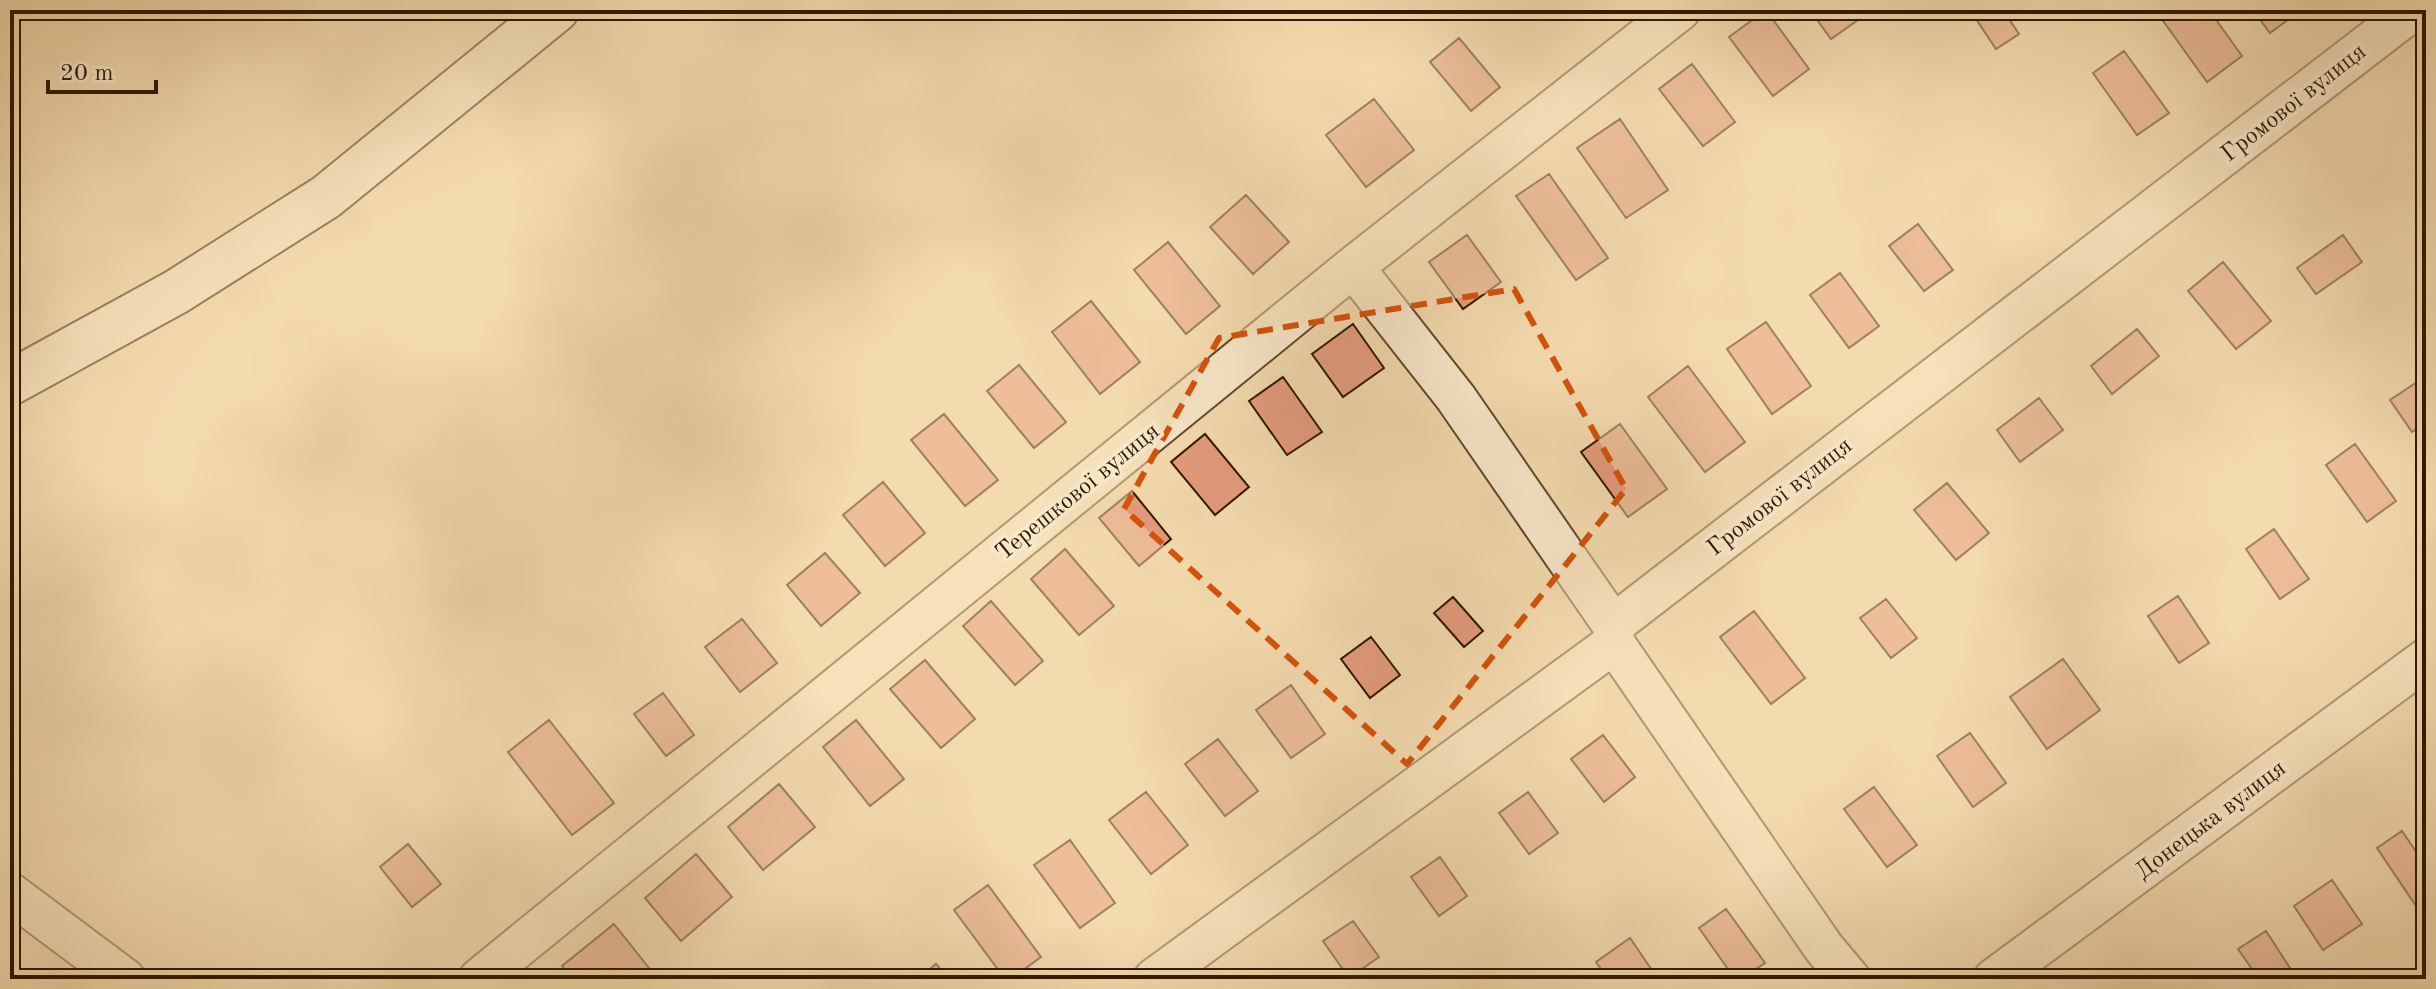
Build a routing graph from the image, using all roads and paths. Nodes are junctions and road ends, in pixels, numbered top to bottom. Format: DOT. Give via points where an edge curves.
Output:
graph roads {
  1 [pos="556,10"];
  2 [pos="1680,10"];
  3 [pos="2413,10"];
  4 [pos="1353,267"];
  5 [pos="10,383"];
  6 [pos="1613,634"];
  7 [pos="2426,659"];
  8 [pos="10,893"];
  9 [pos="125,979"];
  10 [pos="479,979"];
  11 [pos="1154,979"];
  12 [pos="1850,979"];
  13 [pos="1994,979"];
  1 -- 5 [label="street" via="326,197 176,292"];
  2 -- 4 [label="street, Терешкової вулиця"];
  3 -- 6 [label="street, Громової вулиця"];
  4 -- 6 [label="street" via="1456,398"];
  4 -- 10 [label="street, Терешкової вулиця"];
  6 -- 11 [label="street, Громової вулиця"];
  6 -- 12 [label="street"];
  7 -- 13 [label="street, Донецька вулиця"];
  8 -- 9 [label="street"];
}
